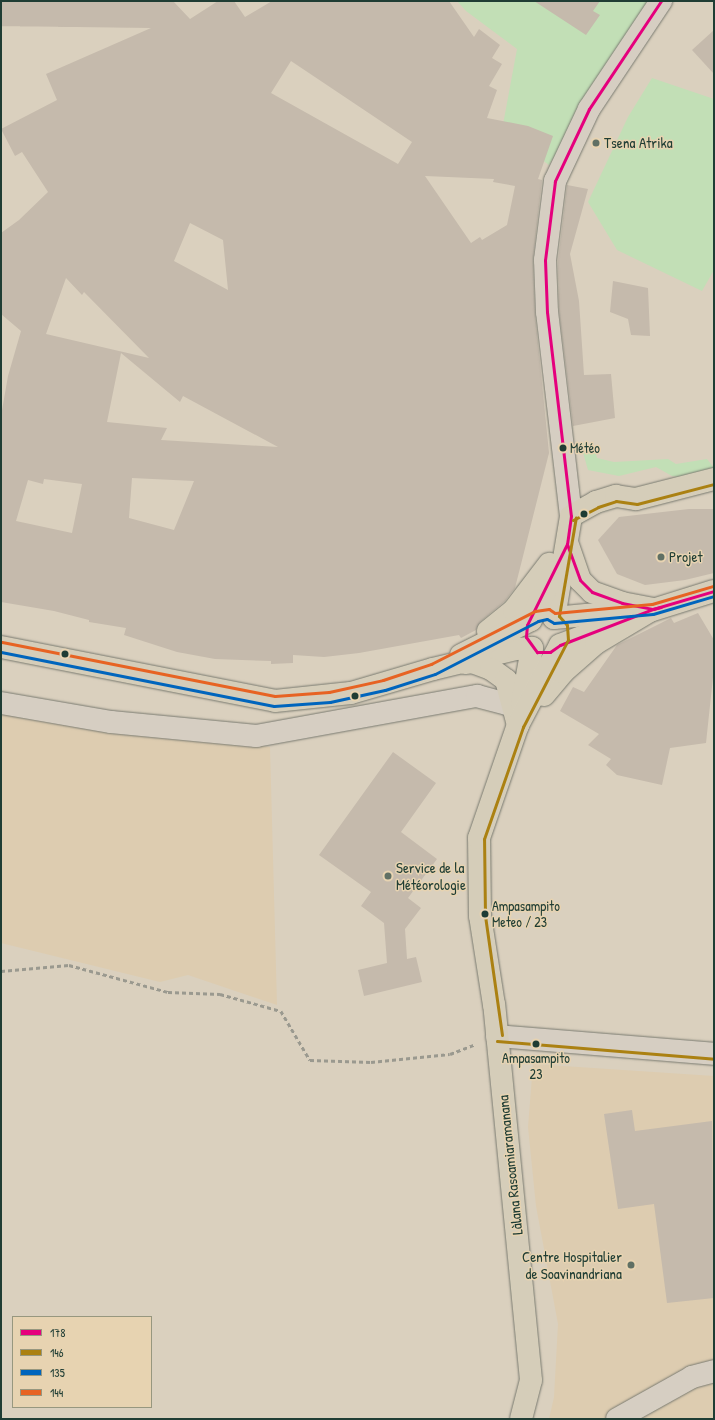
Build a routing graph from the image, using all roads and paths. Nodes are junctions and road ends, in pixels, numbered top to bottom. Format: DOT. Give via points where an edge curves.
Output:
graph roads {
  1 [pos="661,1"];
  2 [pos="714,479"];
  3 [pos="571,516"];
  4 [pos="567,544"];
  5 [pos="714,590"];
  6 [pos="653,609"];
  7 [pos="554,618"];
  8 [pos="531,620"];
  9 [pos="560,645"];
  10 [pos="1,647"];
  11 [pos="532,648"];
  12 [pos="433,669"];
  13 [pos="1,703"];
  14 [pos="516,716"];
  15 [pos="1,971"];
  16 [pos="497,1036"];
  17 [pos="714,1054"];
  18 [pos="714,1371"];
  19 [pos="521,1419"];
  20 [pos="617,1419"];
  1 -- 3 [label="street" via="588,109 554,189 545,260 547,312"];
  2 -- 3 [label="main road" via="636,499 616,496"];
  3 -- 4 [label="main road"];
  4 -- 6 [label="main road" via="580,580 592,592 615,601"];
  4 -- 7 [label="main road"];
  4 -- 8 [label="main road"];
  4 -- 12 [label="main road" via="535,579 514,610"];
  5 -- 6 [label="main road"];
  6 -- 7 [label="main road"];
  6 -- 9 [label="main road"];
  6 -- 14 [label="main road" via="596,643"];
  7 -- 8 [label="main road" via="542,614"];
  7 -- 9 [label="main road" via="559,621 563,633"];
  8 -- 11 [label="main road" via="526,637"];
  8 -- 12 [label="main road"];
  9 -- 11 [label="main road" via="544,653"];
  9 -- 14 [label="main road, Làlana Rasoamiaramanana"];
  10 -- 12 [label="main road" via="275,701 344,694"];
  11 -- 12 [label="main road" via="516,649"];
  11 -- 14 [label="main road, Làlana Rasoamiaramanana"];
  12 -- 14 [label="main road" via="472,662 491,669 506,680"];
  13 -- 14 [label="street" via="110,722 256,736 396,717 477,696"];
  14 -- 16 [label="main road, Làlana Rasoamiaramanana" via="479,838 480,916"];
  15 -- 16 [label="path" via="69,965 168,992 220,994 281,1011 310,1060 371,1062 450,1054"];
  16 -- 17 [label="street"];
  16 -- 19 [label="main road, Làlana Rasoamiaramanana" via="531,1380"];
  18 -- 20 [label="street" via="692,1377"];
}
